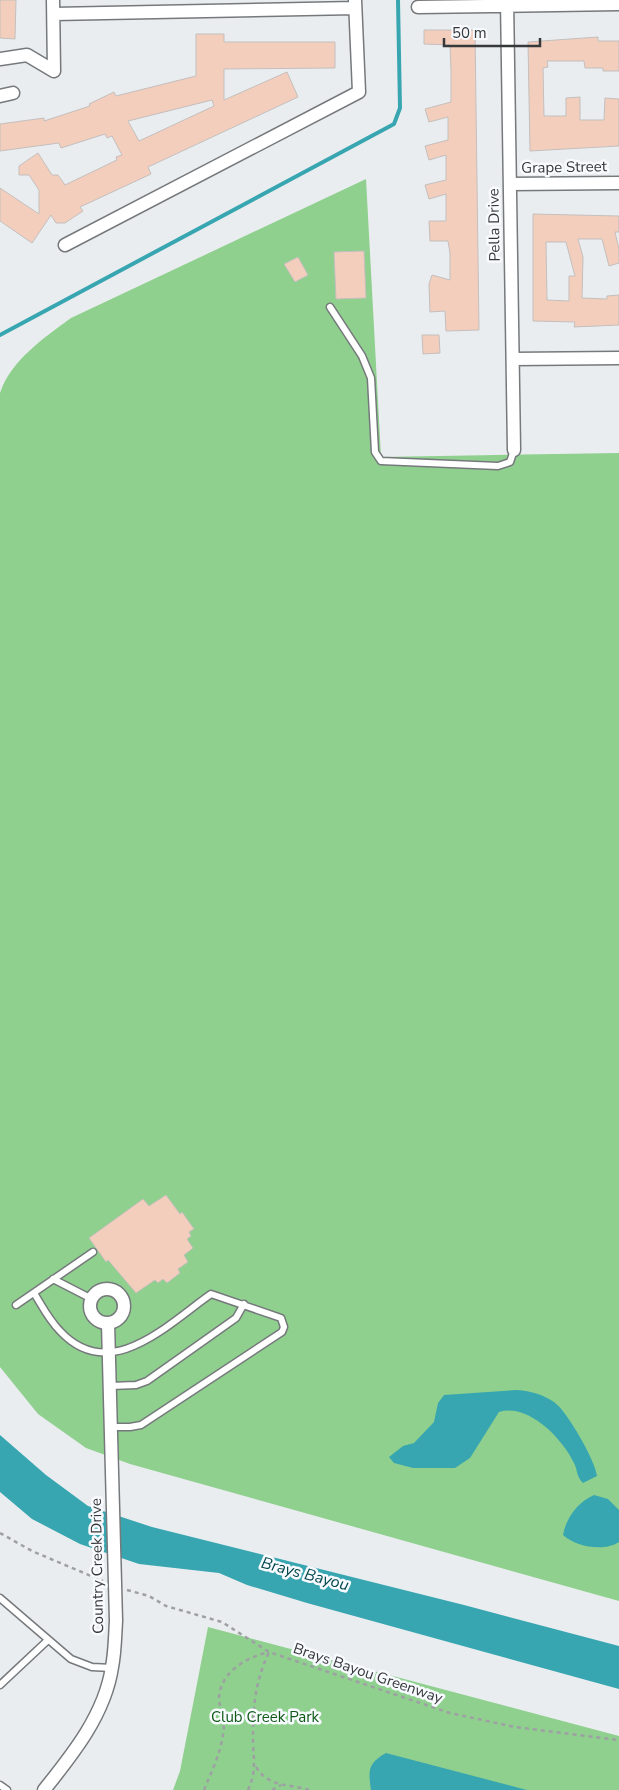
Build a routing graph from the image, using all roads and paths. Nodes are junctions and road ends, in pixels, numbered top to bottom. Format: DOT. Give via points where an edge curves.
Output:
graph roads {
  1 [pos="54,0"];
  2 [pos="507,3"];
  3 [pos="355,4"];
  4 [pos="619,4"];
  5 [pos="239,6"];
  6 [pos="418,6"];
  7 [pos="54,14"];
  8 [pos="0,59"];
  9 [pos="619,183"];
  10 [pos="510,184"];
  11 [pos="66,245"];
  12 [pos="330,307"];
  13 [pos="619,358"];
  14 [pos="512,359"];
  15 [pos="514,450"];
  16 [pos="93,1252"];
  17 [pos="53,1280"];
  18 [pos="34,1293"];
  19 [pos="92,1299"];
  20 [pos="244,1304"];
  21 [pos="16,1305"];
  22 [pos="108,1323"];
  23 [pos="109,1353"];
  24 [pos="110,1386"];
  25 [pos="110,1427"];
  26 [pos="0,1533"];
  27 [pos="111,1578"];
  28 [pos="122,1588"];
  29 [pos="0,1598"];
  30 [pos="48,1640"];
  31 [pos="269,1652"];
  32 [pos="112,1668"];
  33 [pos="0,1685"];
  34 [pos="619,1740"];
  35 [pos="256,1767"];
  36 [pos="0,1785"];
  37 [pos="281,1785"];
  38 [pos="7,1790"];
  39 [pos="44,1790"];
  40 [pos="204,1790"];
  41 [pos="248,1790"];
  42 [pos="272,1790"];
  43 [pos="309,1790"];
  1 -- 7 [label="street"];
  2 -- 4 [label="street"];
  2 -- 6 [label="street"];
  2 -- 10 [label="street, Pella Drive"];
  3 -- 5 [label="street"];
  3 -- 11 [label="street" via="359,92"];
  5 -- 7 [label="street"];
  7 -- 8 [label="street" via="54,72 27,55"];
  9 -- 10 [label="street, Grape Street"];
  10 -- 14 [label="street, Pella Drive"];
  12 -- 15 [label="lane" via="369,370 375,452 381,461 498,466 510,462"];
  13 -- 14 [label="street"];
  14 -- 15 [label="street, Pella Drive"];
  16 -- 17 [label="lane"];
  17 -- 18 [label="lane"];
  17 -- 19 [label="lane"];
  18 -- 21 [label="lane"];
  18 -- 23 [label="lane" via="66,1337 86,1348"];
  19 -- 22 [label="street" via="90,1306 94,1316"];
  19 -- 22 [label="street" via="97,1292 107,1289 122,1297 122,1314"];
  20 -- 23 [label="lane" via="211,1294 141,1343"];
  20 -- 24 [label="lane" via="236,1318 147,1381"];
  20 -- 25 [label="lane" via="281,1318 282,1332 141,1424"];
  22 -- 23 [label="street, Country Creek Drive"];
  23 -- 24 [label="street, Country Creek Drive"];
  24 -- 25 [label="street, Country Creek Drive"];
  25 -- 27 [label="street, Country Creek Drive"];
  26 -- 27 [label="path" via="32,1551"];
  27 -- 32 [label="street, Country Creek Drive" via="116,1621"];
  28 -- 31 [label="path, Brays Bayou Greenway" via="149,1596 166,1606 222,1622"];
  29 -- 30 [label="lane"];
  30 -- 32 [label="lane" via="81,1664"];
  30 -- 33 [label="lane"];
  31 -- 34 [label="path, Brays Bayou Greenway" via="450,1713 515,1727"];
  31 -- 35 [label="path" via="260,1671 255,1698"];
  31 -- 40 [label="path" via="236,1666 224,1680 219,1698 225,1723 220,1752"];
  32 -- 39 [label="street, Country Creek Drive" via="100,1707 89,1729"];
  35 -- 37 [label="path" via="264,1779"];
  35 -- 41 [label="path"];
  36 -- 38 [label="lane"];
  37 -- 42 [label="path"];
  37 -- 43 [label="path"];
}
